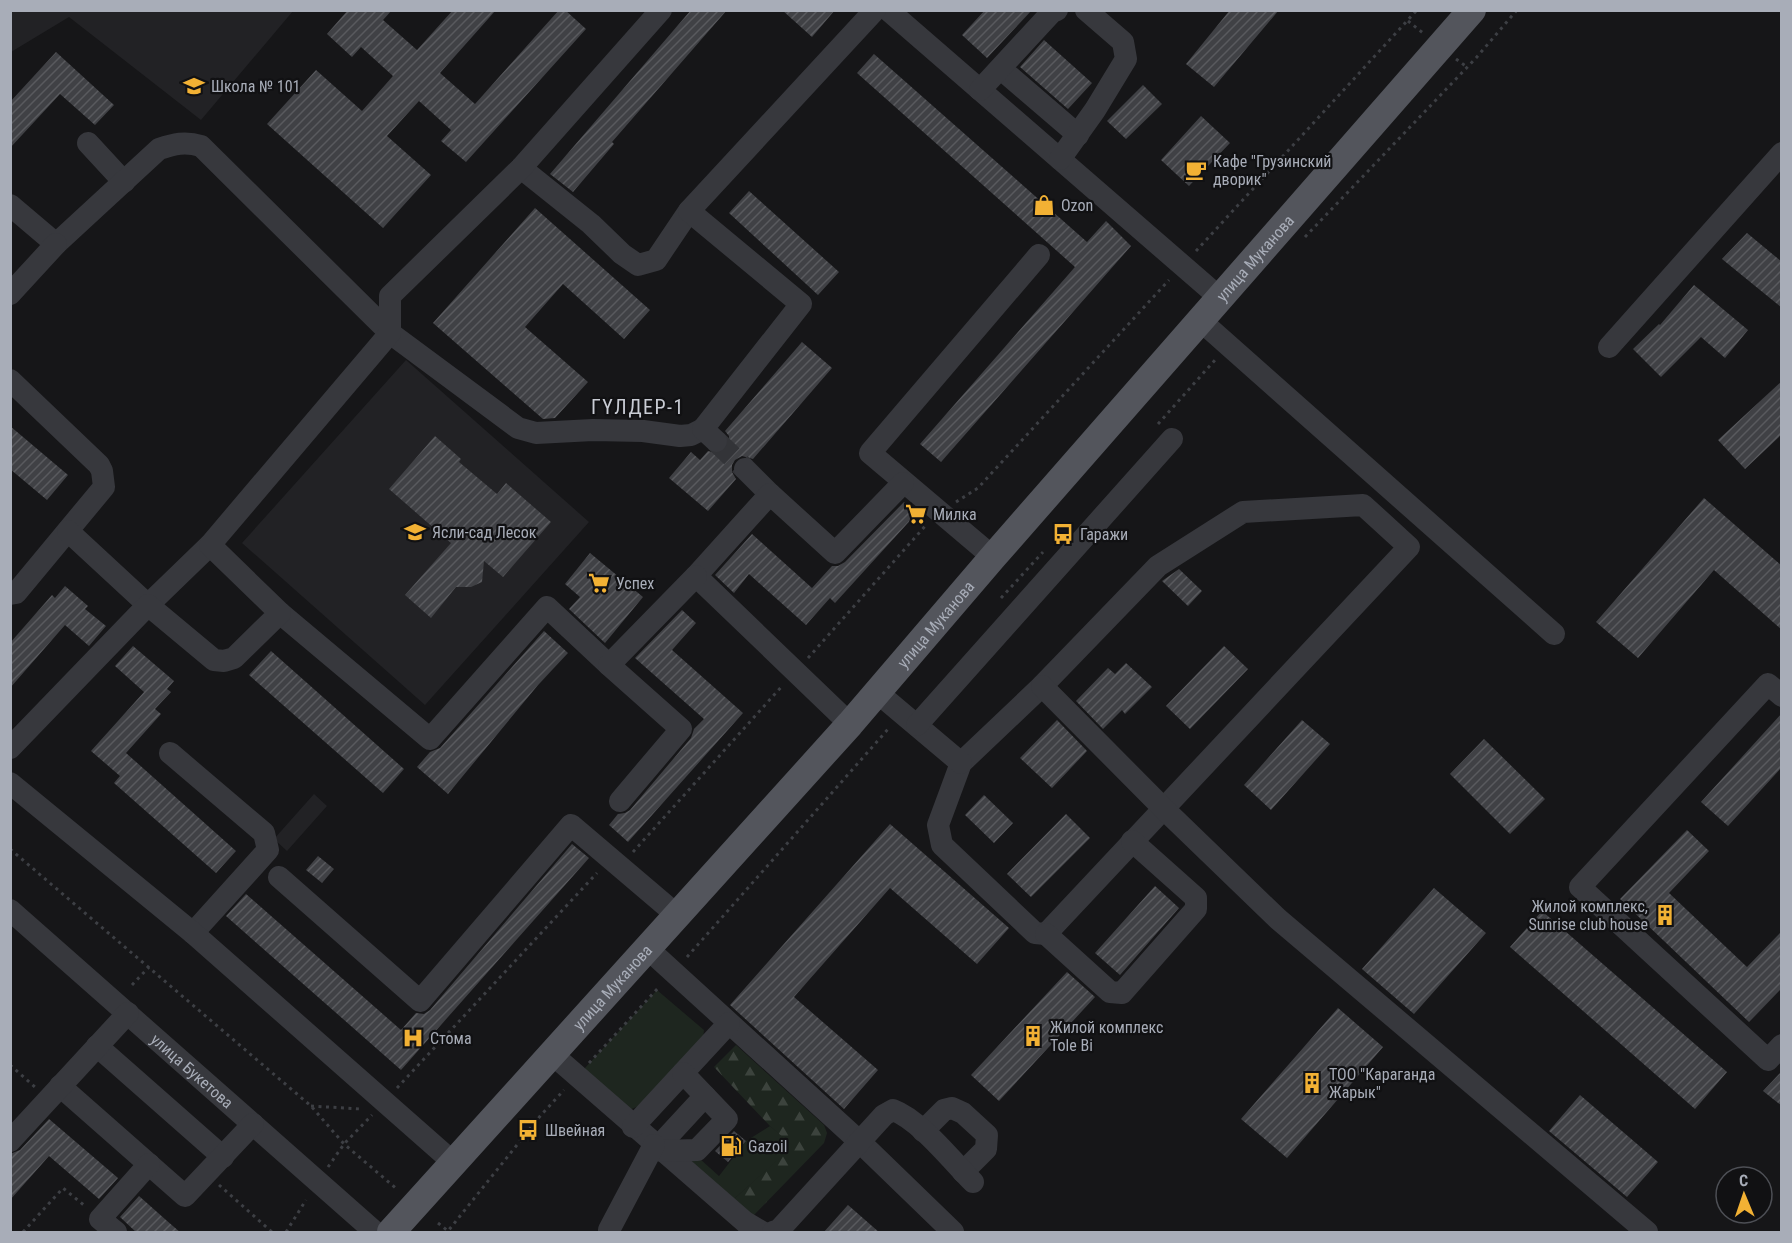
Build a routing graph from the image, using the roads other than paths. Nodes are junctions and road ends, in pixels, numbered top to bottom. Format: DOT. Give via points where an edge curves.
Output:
graph roads {
  1 [pos="661,10"];
  2 [pos="875,10"];
  3 [pos="888,10"];
  4 [pos="1057,10"];
  5 [pos="1086,10"];
  6 [pos="1472,10"];
  7 [pos="1001,69"];
  8 [pos="980,90"];
  9 [pos="1078,135"];
  10 [pos="88,143"];
  11 [pos="1782,153"];
  12 [pos="1060,159"];
  13 [pos="521,168"];
  14 [pos="124,182"];
  15 [pos="10,205"];
  16 [pos="689,211"];
  17 [pos="56,244"];
  18 [pos="1039,255"];
  19 [pos="10,294"];
  20 [pos="1221,298"];
  21 [pos="1201,321"];
  22 [pos="390,333"];
  23 [pos="1609,347"];
  24 [pos="10,380"];
  25 [pos="1172,439"];
  26 [pos="745,468"];
  27 [pos="903,483"];
  28 [pos="770,494"];
  29 [pos="68,531"];
  30 [pos="210,545"];
  31 [pos="993,557"];
  32 [pos="696,576"];
  33 [pos="10,594"];
  34 [pos="148,605"];
  35 [pos="280,614"];
  36 [pos="1554,634"];
  37 [pos="609,665"];
  38 [pos="1042,687"];
  39 [pos="878,693"];
  40 [pos="1782,696"];
  41 [pos="850,724"];
  42 [pos="917,724"];
  43 [pos="10,748"];
  44 [pos="170,753"];
  45 [pos="961,763"];
  46 [pos="10,783"];
  47 [pos="621,801"];
  48 [pos="1163,808"];
  49 [pos="1132,841"];
  50 [pos="279,877"];
  51 [pos="678,916"];
  52 [pos="14,921"];
  53 [pos="193,933"];
  54 [pos="1046,934"];
  55 [pos="647,948"];
  56 [pos="128,1013"];
  57 [pos="729,1023"];
  58 [pos="1782,1045"];
  59 [pos="97,1046"];
  60 [pos="552,1054"];
  61 [pos="683,1072"];
  62 [pos="51,1083"];
  63 [pos="705,1096"];
  64 [pos="252,1124"];
  65 [pos="633,1127"];
  66 [pos="922,1131"];
  67 [pos="10,1141"];
  68 [pos="860,1142"];
  69 [pos="657,1148"];
  70 [pos="223,1157"];
  71 [pos="454,1163"];
  72 [pos="149,1164"];
  73 [pos="108,1226"];
  74 [pos="609,1230"];
  75 [pos="761,1232"];
  76 [pos="375,1233"];
  77 [pos="391,1233"];
  78 [pos="953,1233"];
  79 [pos="1647,1233"];
  1 -- 13 [label="street"];
  2 -- 16 [label="street"];
  3 -- 8 [label="street"];
  4 -- 7 [label="street"];
  5 -- 9 [label="street" via="1123,42 1126,59"];
  6 -- 20 [label="main road, улица Муканова"];
  7 -- 8 [label="street"];
  7 -- 9 [label="street"];
  8 -- 12 [label="street"];
  9 -- 12 [label="street"];
  10 -- 14 [label="street"];
  11 -- 23 [label="street"];
  12 -- 20 [label="street"];
  13 -- 16 [label="street" via="638,265 656,260"];
  13 -- 22 [label="street" via="390,296"];
  14 -- 17 [label="street"];
  14 -- 22 [label="street" via="159,149 176,143 201,146"];
  15 -- 17 [label="street"];
  16 -- 22 [label="street" via="801,304 710,435 593,430 536,433 518,428"];
  17 -- 19 [label="street"];
  18 -- 27 [label="street" via="870,453"];
  20 -- 21 [label="main road, улица Муканова"];
  21 -- 31 [label="main road, улица Муканова"];
  21 -- 36 [label="street"];
  22 -- 30 [label="street"];
  24 -- 29 [label="street" via="102,471 104,487"];
  25 -- 42 [label="street"];
  26 -- 28 [label="street"];
  27 -- 28 [label="street" via="835,553"];
  27 -- 31 [label="street"];
  28 -- 32 [label="street"];
  29 -- 33 [label="street" via="16,593"];
  29 -- 34 [label="street"];
  30 -- 34 [label="street"];
  30 -- 35 [label="street"];
  31 -- 39 [label="main road, улица Муканова"];
  32 -- 37 [label="street"];
  32 -- 41 [label="street"];
  34 -- 35 [label="street" via="214,660 224,661 234,658"];
  34 -- 43 [label="street"];
  35 -- 37 [label="street" via="430,739 547,607"];
  37 -- 47 [label="street" via="681,729"];
  38 -- 45 [label="street"];
  38 -- 48 [label="street"];
  38 -- 48 [label="street" via="1158,566 1243,512 1363,505 1409,547"];
  39 -- 41 [label="main road, улица Муканова"];
  39 -- 42 [label="street"];
  40 -- 58 [label="street" via="1768,684 1580,887 1768,1060"];
  41 -- 51 [label="main road, улица Муканова"];
  42 -- 45 [label="street"];
  44 -- 53 [label="street" via="264,833 268,850"];
  45 -- 54 [label="street" via="938,825 942,845 1035,933"];
  46 -- 53 [label="street"];
  48 -- 49 [label="street"];
  48 -- 79 [label="street" via="1278,919"];
  49 -- 54 [label="street"];
  49 -- 54 [label="street" via="1196,898 1196,909 1122,993 1110,992"];
  50 -- 51 [label="street" via="420,1001 571,825"];
  51 -- 55 [label="main road, улица Муканова"];
  52 -- 56 [label="street, улица Букетова"];
  53 -- 71 [label="street" via="381,1105"];
  55 -- 57 [label="street"];
  55 -- 60 [label="main road, улица Муканова"];
  56 -- 59 [label="street"];
  56 -- 64 [label="street, улица Букетова"];
  57 -- 61 [label="street"];
  57 -- 68 [label="street"];
  59 -- 62 [label="street"];
  59 -- 70 [label="street"];
  60 -- 65 [label="street"];
  60 -- 71 [label="main road, улица Муканова"];
  61 -- 63 [label="street"];
  61 -- 65 [label="street"];
  62 -- 67 [label="street"];
  62 -- 72 [label="street"];
  63 -- 69 [label="street"];
  63 -- 69 [label="street" via="727,1119 697,1150"];
  64 -- 70 [label="street"];
  64 -- 76 [label="street, улица Букетова"];
  65 -- 69 [label="street"];
  66 -- 66 [label="street" via="968,1177 986,1149 987,1135 952,1108 944,1110"];
  66 -- 68 [label="street" via="904,1114 893,1110"];
  68 -- 75 [label="street" via="779,1230"];
  68 -- 78 [label="street"];
  69 -- 74 [label="street"];
  69 -- 75 [label="street"];
  70 -- 72 [label="street" via="185,1196"];
  71 -- 77 [label="main road, улица Муканова"];
  72 -- 73 [label="street"];
}
